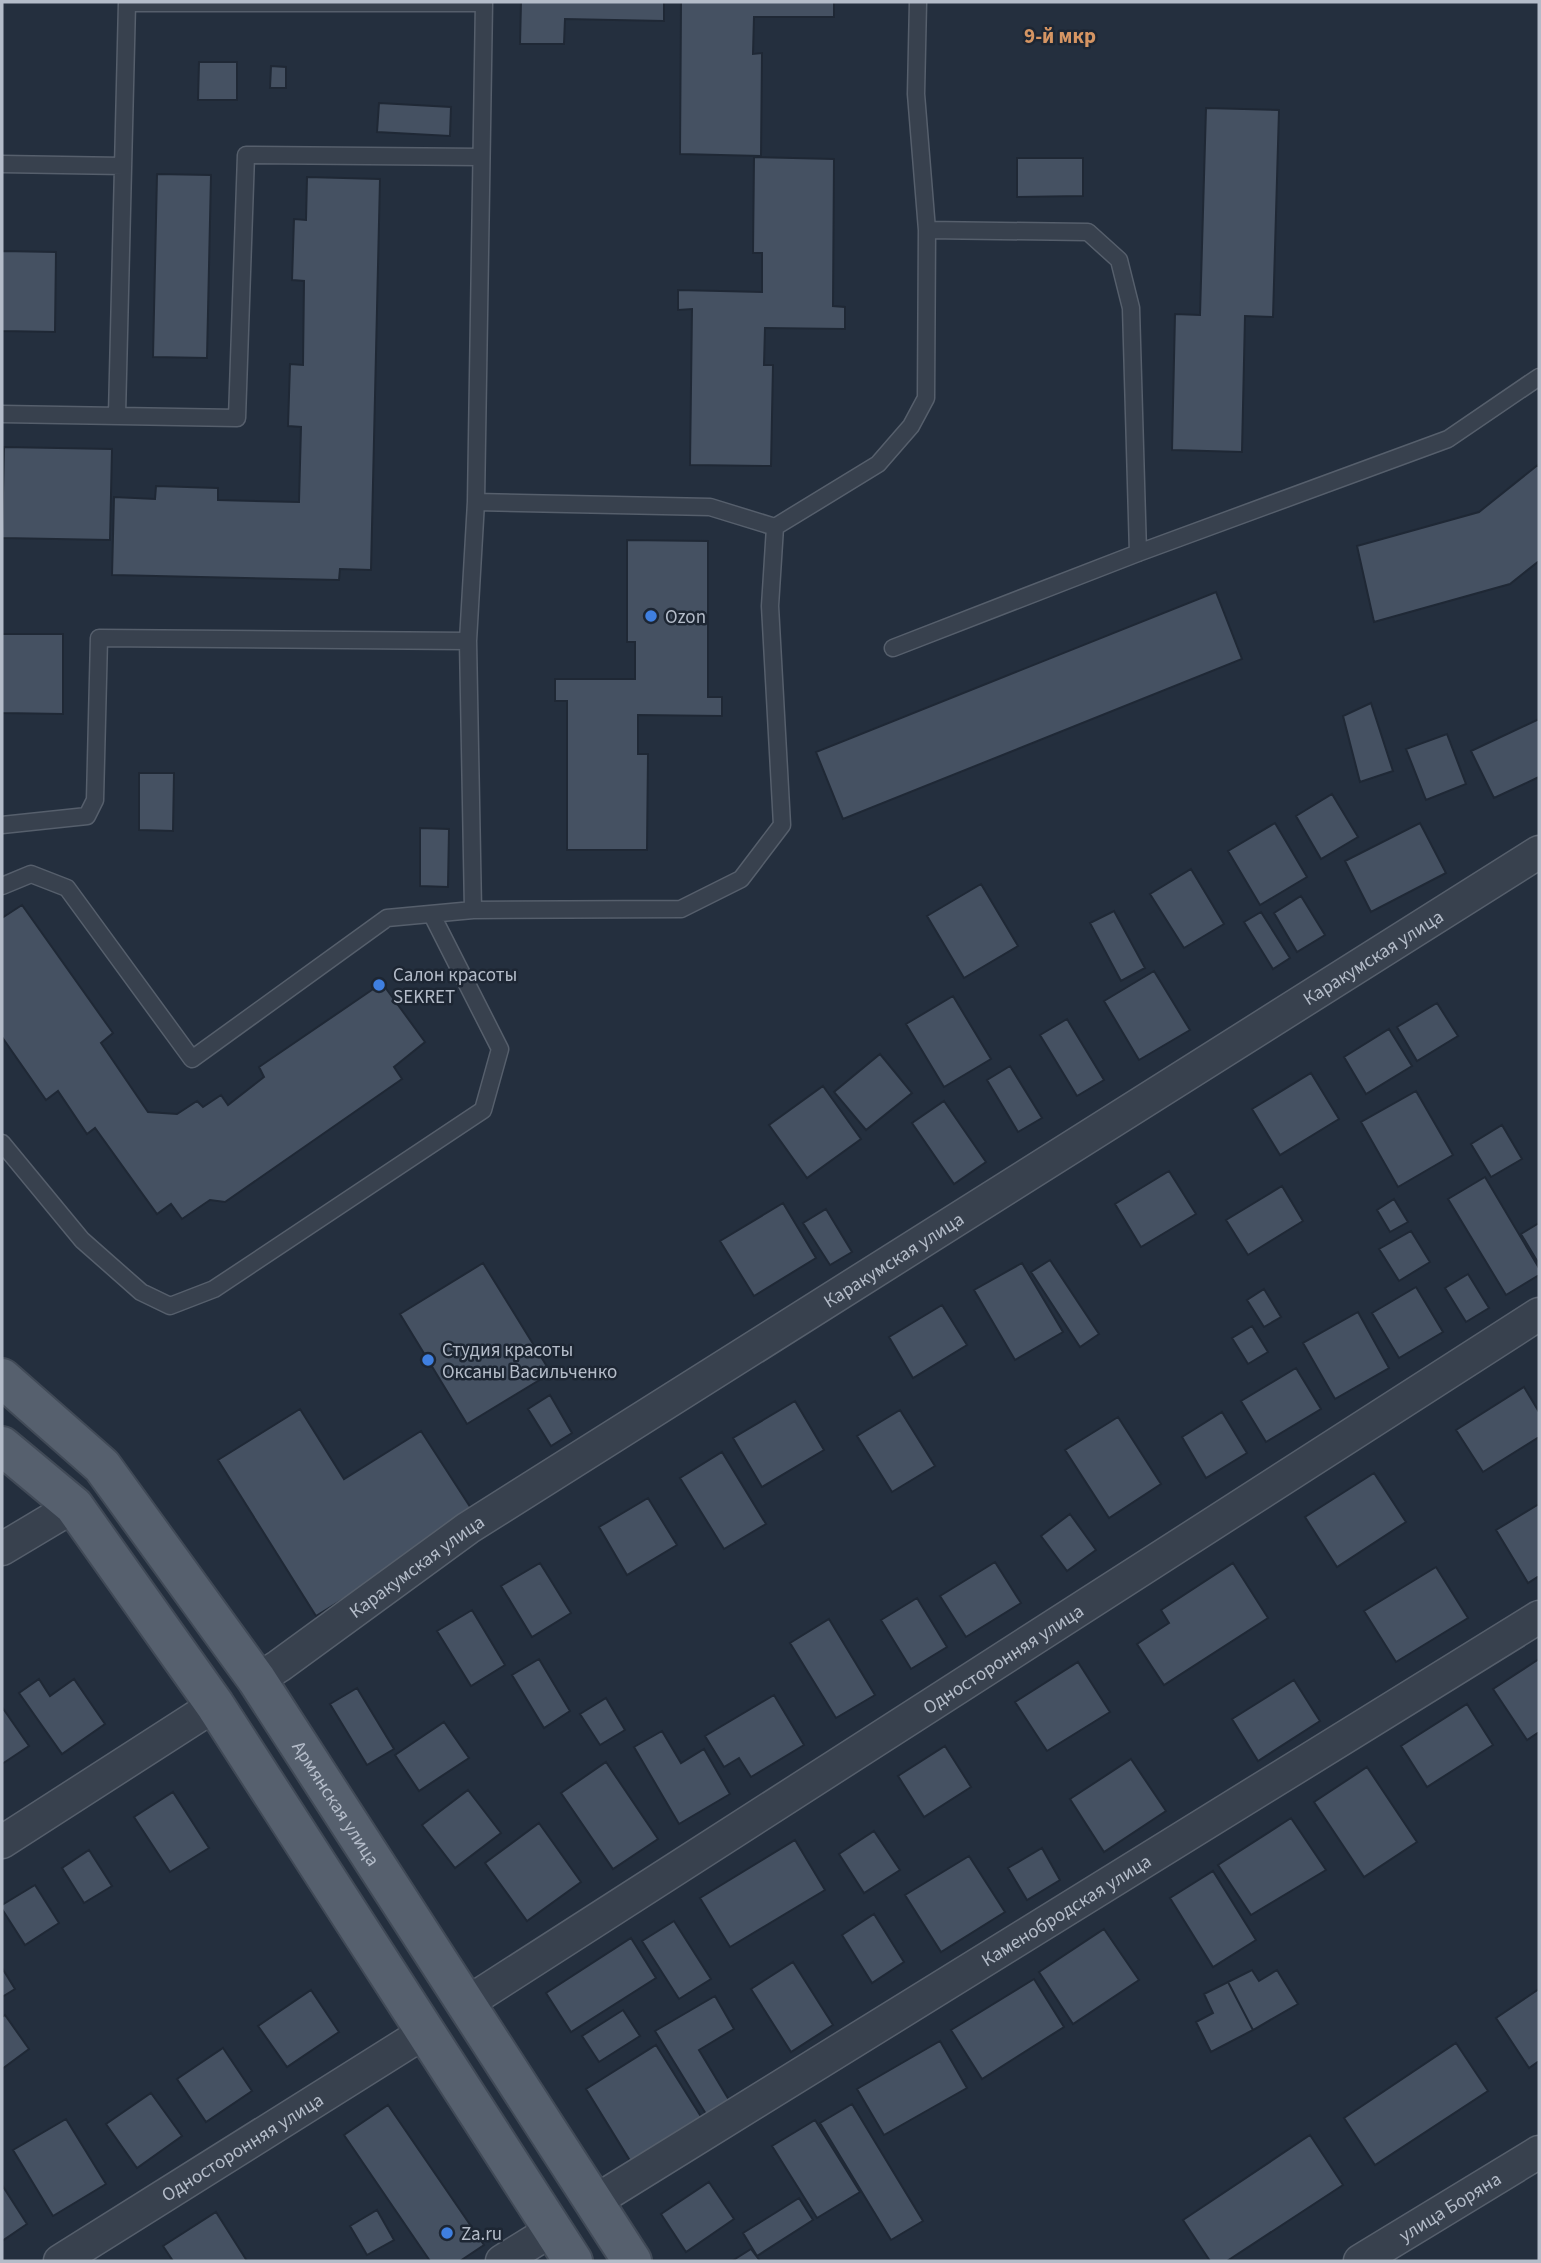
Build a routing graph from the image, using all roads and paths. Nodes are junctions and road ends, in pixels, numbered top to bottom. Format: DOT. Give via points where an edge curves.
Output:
graph roads {
  1 [pos="484,2"];
  2 [pos="918,2"];
  3 [pos="481,157"];
  4 [pos="2,164"];
  5 [pos="123,166"];
  6 [pos="927,230"];
  7 [pos="1539,377"];
  8 [pos="2,414"];
  9 [pos="117,415"];
  10 [pos="476,502"];
  11 [pos="775,527"];
  12 [pos="1138,553"];
  13 [pos="468,641"];
  14 [pos="893,648"];
  15 [pos="2,825"];
  16 [pos="1539,852"];
  17 [pos="2,886"];
  18 [pos="472,910"];
  19 [pos="432,915"];
  20 [pos="2,1143"];
  21 [pos="1539,1314"];
  22 [pos="2,1378"];
  23 [pos="2,1446"];
  24 [pos="74,1506"];
  25 [pos="2,1549"];
  26 [pos="1539,1617"];
  27 [pos="257,1680"];
  28 [pos="215,1705"];
  29 [pos="2,1842"];
  30 [pos="467,2003"];
  31 [pos="425,2032"];
  32 [pos="1539,2152"];
  33 [pos="594,2202"];
  34 [pos="552,2230"];
  35 [pos="60,2261"];
  36 [pos="502,2261"];
  37 [pos="573,2261"];
  38 [pos="632,2261"];
  39 [pos="1360,2261"];
  1 -- 3 [label="lane"];
  1 -- 5 [label="lane" via="127,3"];
  2 -- 6 [label="lane" via="916,94"];
  3 -- 9 [label="lane" via="246,155 237,418"];
  3 -- 10 [label="lane"];
  4 -- 5 [label="lane"];
  5 -- 9 [label="lane"];
  6 -- 11 [label="lane" via="926,398 921,408 878,464"];
  6 -- 12 [label="lane" via="1088,232 1119,260 1131,307"];
  7 -- 12 [label="lane" via="1448,439"];
  8 -- 9 [label="lane"];
  10 -- 11 [label="lane" via="710,507"];
  10 -- 13 [label="lane"];
  11 -- 18 [label="lane" via="770,607 782,825 741,879 681,909"];
  12 -- 14 [label="lane"];
  13 -- 15 [label="lane" via="99,638 95,800 87,816"];
  13 -- 18 [label="lane"];
  16 -- 27 [label="street, Каракумская улица" via="468,1528"];
  17 -- 19 [label="lane" via="31,874 67,888 192,1059 387,918"];
  18 -- 19 [label="lane"];
  19 -- 20 [label="lane" via="500,1049 483,1110 214,1289 170,1306 141,1292 82,1240"];
  21 -- 30 [label="street, Односторонняя улица"];
  22 -- 27 [label="main road, Армянская улица" via="102,1466"];
  23 -- 24 [label="main road"];
  24 -- 25 [label="street"];
  24 -- 28 [label="main road"];
  26 -- 33 [label="street, Каменобродская улица"];
  27 -- 30 [label="main road, Армянская улица"];
  28 -- 29 [label="street"];
  28 -- 31 [label="main road"];
  30 -- 33 [label="main road, Армянская улица"];
  31 -- 34 [label="main road"];
  31 -- 35 [label="street, Односторонняя улица"];
  32 -- 39 [label="street, улица Боряна"];
  33 -- 38 [label="main road, Армянская улица"];
  34 -- 36 [label="street"];
  34 -- 37 [label="main road"];
}
